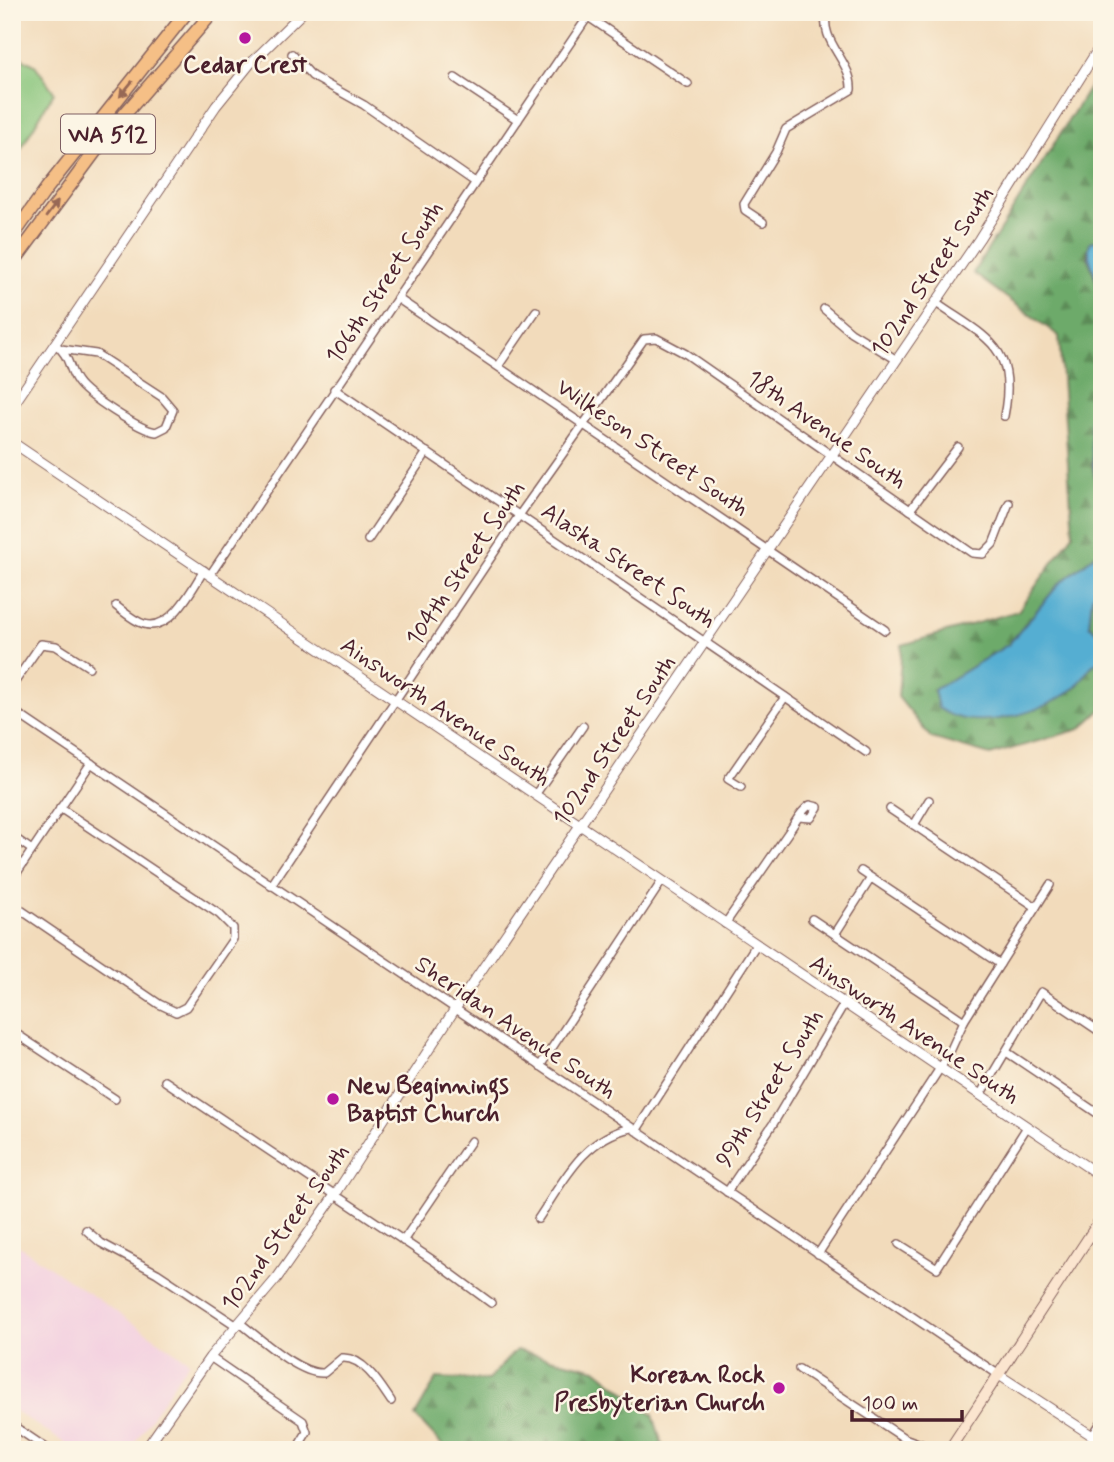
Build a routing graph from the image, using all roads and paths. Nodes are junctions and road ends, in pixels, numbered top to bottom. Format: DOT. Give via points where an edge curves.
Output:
graph roads {
  1 [pos="189,12"];
  2 [pos="213,12"];
  3 [pos="303,12"];
  4 [pos="827,12"];
  5 [pos="1095,12"];
  6 [pos="587,14"];
  7 [pos="1102,22"];
  8 [pos="1102,43"];
  9 [pos="292,54"];
  10 [pos="455,78"];
  11 [pos="688,84"];
  12 [pos="518,120"];
  13 [pos="475,182"];
  14 [pos="762,222"];
  15 [pos="12,237"];
  16 [pos="12,264"];
  17 [pos="397,298"];
  18 [pos="936,303"];
  19 [pos="824,309"];
  20 [pos="536,311"];
  21 [pos="650,338"];
  22 [pos="58,346"];
  23 [pos="897,360"];
  24 [pos="499,365"];
  25 [pos="334,389"];
  26 [pos="12,407"];
  27 [pos="1004,416"];
  28 [pos="584,422"];
  29 [pos="12,442"];
  30 [pos="958,447"];
  31 [pos="428,452"];
  32 [pos="831,457"];
  33 [pos="1009,503"];
  34 [pos="910,510"];
  35 [pos="520,514"];
  36 [pos="368,540"];
  37 [pos="768,549"];
  38 [pos="207,572"];
  39 [pos="116,606"];
  40 [pos="885,630"];
  41 [pos="706,641"];
  42 [pos="89,667"];
  43 [pos="12,685"];
  44 [pos="785,698"];
  45 [pos="395,699"];
  46 [pos="12,710"];
  47 [pos="583,726"];
  48 [pos="866,752"];
  49 [pos="91,763"];
  50 [pos="741,787"];
  51 [pos="535,795"];
  52 [pos="929,800"];
  53 [pos="61,808"];
  54 [pos="890,809"];
  55 [pos="799,817"];
  56 [pos="580,825"];
  57 [pos="914,825"];
  58 [pos="12,836"];
  59 [pos="32,850"];
  60 [pos="861,871"];
  61 [pos="872,878"];
  62 [pos="12,880"];
  63 [pos="662,881"];
  64 [pos="1050,885"];
  65 [pos="271,886"];
  66 [pos="12,905"];
  67 [pos="1036,907"];
  68 [pos="812,919"];
  69 [pos="725,924"];
  70 [pos="835,934"];
  71 [pos="756,945"];
  72 [pos="1000,964"];
  73 [pos="844,1004"];
  74 [pos="455,1009"];
  75 [pos="964,1021"];
  76 [pos="12,1031"];
  77 [pos="1102,1033"];
  78 [pos="1007,1053"];
  79 [pos="540,1066"];
  80 [pos="938,1067"];
  81 [pos="165,1081"];
  82 [pos="979,1095"];
  83 [pos="115,1100"];
  84 [pos="1101,1114"];
  85 [pos="1027,1127"];
  86 [pos="634,1129"];
  87 [pos="471,1141"];
  88 [pos="1102,1177"];
  89 [pos="727,1192"];
  90 [pos="335,1195"];
  91 [pos="1102,1217"];
  92 [pos="538,1219"];
  93 [pos="86,1230"];
  94 [pos="403,1241"];
  95 [pos="898,1244"];
  96 [pos="818,1254"];
  97 [pos="491,1303"];
  98 [pos="239,1325"];
  99 [pos="210,1357"];
  100 [pos="799,1369"];
  101 [pos="999,1375"];
  102 [pos="391,1401"];
  103 [pos="1102,1422"];
  104 [pos="12,1424"];
  105 [pos="1093,1436"];
  106 [pos="1102,1441"];
  107 [pos="49,1450"];
  108 [pos="145,1450"];
  109 [pos="296,1450"];
  110 [pos="937,1450"];
  111 [pos="950,1450"];
  1 -- 15 [label="highway, WA 512, one-way"];
  16 -- 2 [label="highway, WA 512, one-way" via="111,130"];
  3 -- 22 [label="street" via="216,106"];
  4 -- 14 [label="street" via="826,30 851,90 786,130 743,206"];
  5 -- 7 [label="main road"];
  6 -- 11 [label="street"];
  6 -- 12 [label="street, 106th Street South"];
  8 -- 18 [label="street, 102nd Street South"];
  9 -- 13 [label="street" via="312,76"];
  10 -- 12 [label="street"];
  12 -- 13 [label="street, 106th Street South"];
  13 -- 17 [label="street, 106th Street South"];
  17 -- 24 [label="street, Wilkeson Street South"];
  17 -- 25 [label="street, 106th Street South"];
  18 -- 23 [label="street, 102nd Street South"];
  18 -- 27 [label="street" via="986,337 1003,358 1009,387"];
  19 -- 23 [label="street"];
  20 -- 24 [label="street"];
  21 -- 28 [label="street, 104th Street South" via="637,346"];
  21 -- 32 [label="street, 18th Avenue South" via="686,354"];
  22 -- 22 [label="street" via="88,392 144,429 156,432 166,426 173,410 162,397 96,354"];
  22 -- 26 [label="street"];
  23 -- 32 [label="street, 102nd Street South"];
  24 -- 28 [label="street, Wilkeson Street South"];
  25 -- 31 [label="street, Alaska Street South"];
  25 -- 38 [label="street, 106th Street South"];
  28 -- 35 [label="street, 104th Street South"];
  28 -- 37 [label="street, Wilkeson Street South"];
  29 -- 38 [label="street, Ainsworth Avenue South"];
  30 -- 34 [label="street"];
  31 -- 35 [label="street, Alaska Street South"];
  31 -- 36 [label="street"];
  32 -- 34 [label="street, 18th Avenue South"];
  32 -- 37 [label="street, 102nd Street South"];
  33 -- 34 [label="street, 18th Avenue South" via="993,544 979,555"];
  35 -- 41 [label="street, Alaska Street South"];
  35 -- 45 [label="street, 104th Street South"];
  37 -- 40 [label="street, Wilkeson Street South"];
  37 -- 41 [label="street, 102nd Street South"];
  38 -- 39 [label="street, 106th Street South" via="161,622 143,623"];
  38 -- 45 [label="street, Ainsworth Avenue South"];
  41 -- 44 [label="street, Alaska Street South"];
  41 -- 56 [label="street, 102nd Street South"];
  42 -- 43 [label="street" via="48,644 37,648"];
  44 -- 48 [label="street, Alaska Street South"];
  44 -- 50 [label="street" via="728,779"];
  45 -- 51 [label="street, Ainsworth Avenue South"];
  45 -- 65 [label="street, 104th Street South"];
  46 -- 49 [label="street, Sheridan Avenue South"];
  47 -- 51 [label="street"];
  49 -- 53 [label="street"];
  49 -- 65 [label="street, Sheridan Avenue South"];
  51 -- 56 [label="street, Ainsworth Avenue South"];
  52 -- 57 [label="street"];
  53 -- 59 [label="street"];
  53 -- 66 [label="street" via="211,909 234,930 231,942 180,1012 159,1004"];
  54 -- 57 [label="street"];
  55 -- 69 [label="street"];
  56 -- 63 [label="street, Ainsworth Avenue South"];
  56 -- 74 [label="street, 102nd Street South"];
  57 -- 67 [label="street"];
  58 -- 59 [label="street"];
  59 -- 62 [label="street"];
  60 -- 61 [label="street"];
  61 -- 70 [label="street"];
  61 -- 72 [label="street"];
  63 -- 69 [label="street, Ainsworth Avenue South"];
  63 -- 79 [label="street"];
  64 -- 67 [label="street"];
  65 -- 74 [label="street, Sheridan Avenue South"];
  67 -- 72 [label="street"];
  68 -- 70 [label="street"];
  69 -- 71 [label="street, Ainsworth Avenue South"];
  70 -- 75 [label="street"];
  71 -- 73 [label="street, Ainsworth Avenue South"];
  71 -- 86 [label="street"];
  72 -- 75 [label="street"];
  73 -- 80 [label="street, Ainsworth Avenue South"];
  73 -- 89 [label="street, 99th Street South"];
  74 -- 79 [label="street, Sheridan Avenue South"];
  74 -- 90 [label="street, 102nd Street South"];
  75 -- 80 [label="street"];
  76 -- 83 [label="street"];
  77 -- 78 [label="street" via="1041,992"];
  78 -- 82 [label="street"];
  78 -- 84 [label="street"];
  79 -- 86 [label="street, Sheridan Avenue South"];
  80 -- 82 [label="street, Ainsworth Avenue South"];
  80 -- 96 [label="street"];
  81 -- 90 [label="street"];
  82 -- 85 [label="street, Ainsworth Avenue South"];
  85 -- 88 [label="street, Ainsworth Avenue South"];
  85 -- 95 [label="street" via="937,1268"];
  86 -- 89 [label="street, Sheridan Avenue South"];
  86 -- 92 [label="street" via="616,1131 579,1158"];
  87 -- 94 [label="street"];
  89 -- 96 [label="street, Sheridan Avenue South"];
  90 -- 94 [label="street"];
  90 -- 98 [label="street, 102nd Street South"];
  91 -- 101 [label="main road"];
  93 -- 98 [label="street"];
  94 -- 97 [label="street"];
  96 -- 101 [label="street, Sheridan Avenue South"];
  98 -- 99 [label="street, 102nd Street South"];
  98 -- 102 [label="street" via="313,1373 324,1373 342,1358 354,1360"];
  99 -- 108 [label="street, 102nd Street South"];
  99 -- 109 [label="street" via="303,1422 307,1432"];
  100 -- 110 [label="street" via="904,1438"];
  101 -- 105 [label="street"];
  101 -- 111 [label="main road"];
  103 -- 105 [label="street"];
  104 -- 107 [label="street"];
  105 -- 106 [label="street"];
}
